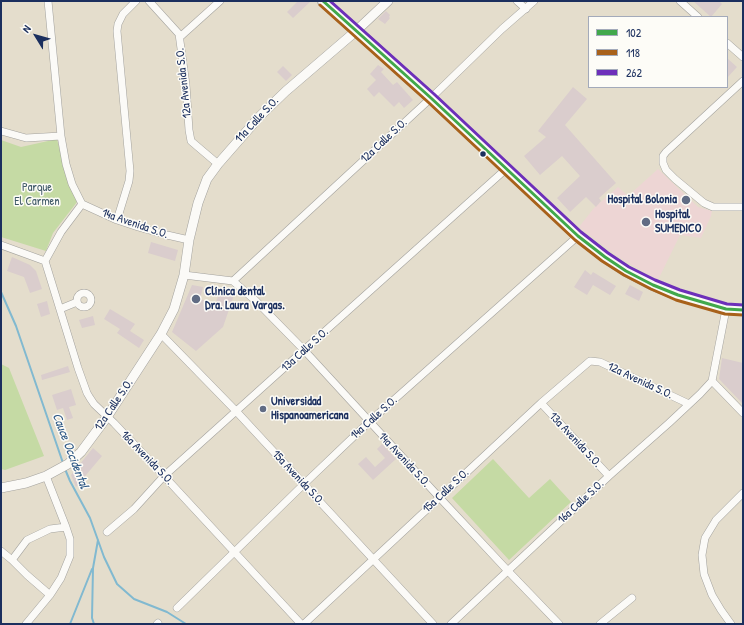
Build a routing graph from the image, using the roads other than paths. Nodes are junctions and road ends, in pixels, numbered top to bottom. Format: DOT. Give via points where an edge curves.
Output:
graph roads {
  1 [pos="48,1"];
  2 [pos="136,1"];
  3 [pos="149,1"];
  4 [pos="220,1"];
  5 [pos="323,1"];
  6 [pos="388,1"];
  7 [pos="517,1"];
  8 [pos="534,1"];
  9 [pos="681,1"];
  10 [pos="526,9"];
  11 [pos="697,16"];
  12 [pos="356,31"];
  13 [pos="180,37"];
  14 [pos="728,44"];
  15 [pos="743,57"];
  16 [pos="743,81"];
  17 [pos="431,98"];
  18 [pos="1,131"];
  19 [pos="61,136"];
  20 [pos="218,164"];
  21 [pos="506,169"];
  22 [pos="82,204"];
  23 [pos="743,207"];
  24 [pos="117,220"];
  25 [pos="578,236"];
  26 [pos="190,240"];
  27 [pos="1,245"];
  28 [pos="45,262"];
  29 [pos="184,276"];
  30 [pos="233,281"];
  31 [pos="77,302"];
  32 [pos="60,309"];
  33 [pos="726,309"];
  34 [pos="743,310"];
  35 [pos="161,334"];
  36 [pos="304,350"];
  37 [pos="590,361"];
  38 [pos="712,381"];
  39 [pos="541,403"];
  40 [pos="689,404"];
  41 [pos="236,412"];
  42 [pos="743,413"];
  43 [pos="107,417"];
  44 [pos="369,422"];
  45 [pos="46,476"];
  46 [pos="164,476"];
  47 [pos="609,476"];
  48 [pos="304,484"];
  49 [pos="1,488"];
  50 [pos="743,493"];
  51 [pos="439,498"];
  52 [pos="66,527"];
  53 [pos="107,532"];
  54 [pos="1,551"];
  55 [pos="234,551"];
  56 [pos="373,559"];
  57 [pos="12,560"];
  58 [pos="508,571"];
  59 [pos="50,594"];
  60 [pos="632,598"];
  61 [pos="177,608"];
  62 [pos="26,624"];
  63 [pos="302,624"];
  64 [pos="433,624"];
  65 [pos="451,624"];
  66 [pos="560,624"];
  67 [pos="600,624"];
  68 [pos="731,624"];
  1 -- 19 [label="street"];
  2 -- 24 [label="street" via="120,18 117,31 130,171"];
  3 -- 13 [label="street, 12a Avenida S.O."];
  4 -- 13 [label="street"];
  5 -- 12 [label="main road"];
  6 -- 12 [label="street, 11a Calle S.O."];
  7 -- 10 [label="street"];
  8 -- 10 [label="street, 12a Calle S.O."];
  9 -- 11 [label="street"];
  10 -- 17 [label="street, 12a Calle S.O."];
  12 -- 17 [label="main road"];
  12 -- 20 [label="street, 11a Calle S.O." via="265,111"];
  13 -- 20 [label="street, 12a Avenida S.O." via="191,141"];
  14 -- 15 [label="street"];
  16 -- 23 [label="street" via="663,156 666,170 704,204 713,207"];
  17 -- 21 [label="main road"];
  17 -- 30 [label="street, 12a Calle S.O."];
  18 -- 19 [label="street" via="26,138"];
  19 -- 22 [label="street" via="68,174"];
  20 -- 26 [label="street, 11a Calle S.O." via="207,179 198,203"];
  21 -- 25 [label="main road"];
  21 -- 36 [label="street, 13a Calle S.O."];
  22 -- 24 [label="street, 14a Avenida S.O."];
  22 -- 28 [label="street" via="56,240"];
  24 -- 26 [label="street, 14a Avenida S.O." via="153,232"];
  25 -- 33 [label="main road" via="626,272 678,295"];
  25 -- 44 [label="street, 14a Calle S.O."];
  26 -- 29 [label="street, 11a Calle S.O."];
  27 -- 28 [label="street"];
  28 -- 32 [label="street, 16a Avenida S.O."];
  29 -- 30 [label="street"];
  29 -- 35 [label="street, 12a Calle S.O." via="174,309"];
  30 -- 36 [label="street, 14a Avenida S.O."];
  31 -- 32 [label="street"];
  32 -- 43 [label="street, 16a Avenida S.O." via="86,392"];
  33 -- 34 [label="main road"];
  33 -- 38 [label="street"];
  35 -- 41 [label="street, 15a Avenida S.O."];
  35 -- 43 [label="street, 12a Calle S.O."];
  36 -- 41 [label="street, 13a Calle S.O."];
  36 -- 44 [label="street, 14a Avenida S.O."];
  37 -- 39 [label="street, 15a Calle S.O."];
  37 -- 40 [label="street, 12a Avenida S.O." via="600,362"];
  38 -- 40 [label="street, 16a Calle S.O."];
  38 -- 42 [label="street"];
  39 -- 47 [label="street, 13a Avenida S.O."];
  39 -- 51 [label="street, 15a Calle S.O."];
  40 -- 47 [label="street, 16a Calle S.O."];
  41 -- 46 [label="street, 13a Calle S.O."];
  41 -- 48 [label="street, 15a Avenida S.O."];
  43 -- 45 [label="street, 12a Calle S.O." via="81,452 68,464"];
  43 -- 46 [label="street, 16a Avenida S.O."];
  44 -- 48 [label="street, 14a Calle S.O."];
  44 -- 51 [label="street, 14a Avenida S.O."];
  45 -- 49 [label="street, 12a Calle S.O." via="26,484"];
  45 -- 52 [label="street"];
  46 -- 53 [label="street, 13a Calle S.O." via="134,509"];
  46 -- 55 [label="street, 16a Avenida S.O."];
  47 -- 58 [label="street, 16a Calle S.O."];
  48 -- 55 [label="street, 14a Calle S.O."];
  48 -- 56 [label="street, 15a Avenida S.O."];
  50 -- 68 [label="street" via="716,520 705,538 702,555 704,574 712,595"];
  51 -- 56 [label="street, 15a Calle S.O."];
  51 -- 58 [label="street, 14a Avenida S.O."];
  52 -- 57 [label="street" via="50,528 27,540"];
  52 -- 59 [label="street" via="70,539 70,556 61,578"];
  54 -- 57 [label="street"];
  55 -- 61 [label="street, 14a Calle S.O."];
  55 -- 63 [label="street, 16a Avenida S.O."];
  56 -- 63 [label="street, 15a Calle S.O."];
  56 -- 64 [label="street, 15a Avenida S.O."];
  57 -- 59 [label="street"];
  58 -- 65 [label="street, 16a Calle S.O."];
  58 -- 66 [label="street, 14a Avenida S.O."];
  59 -- 62 [label="street"];
  60 -- 67 [label="street"];
}
